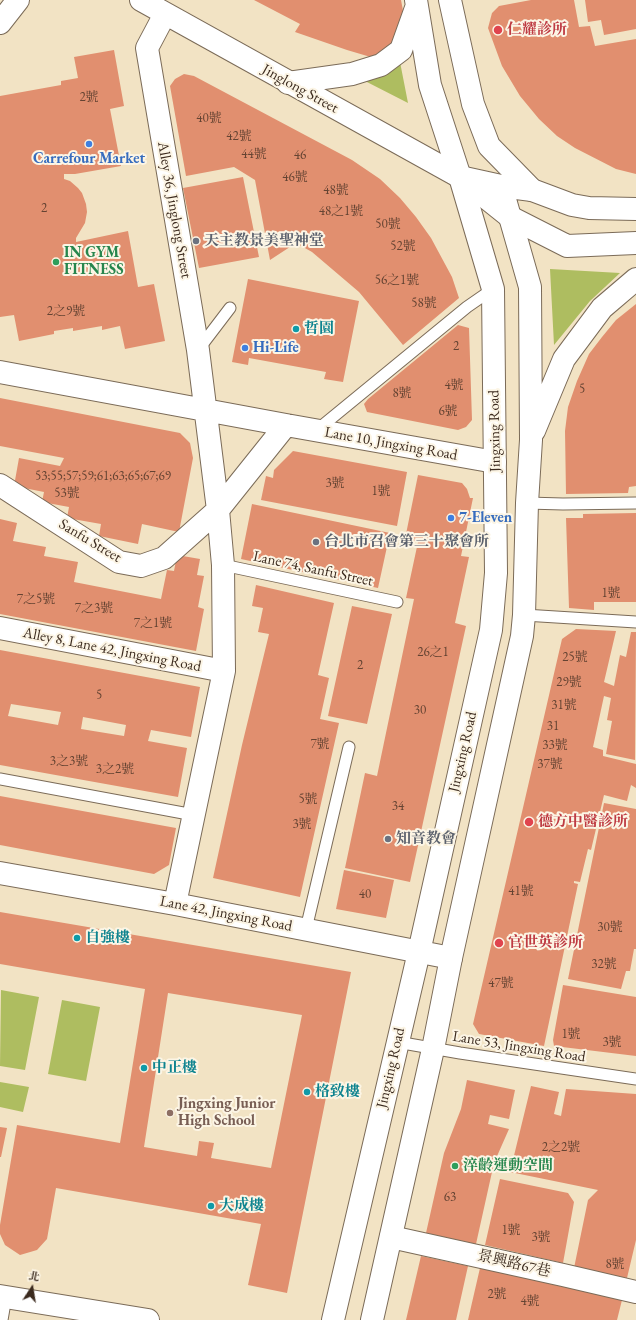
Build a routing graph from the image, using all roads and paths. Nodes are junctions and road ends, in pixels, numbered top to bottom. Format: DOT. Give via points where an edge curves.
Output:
graph roads {
  1 [pos="18,0"];
  2 [pos="141,0"];
  3 [pos="454,1"];
  4 [pos="416,2"];
  5 [pos="165,14"];
  6 [pos="0,23"];
  7 [pos="288,83"];
  8 [pos="489,146"];
  9 [pos="460,177"];
  10 [pos="502,186"];
  11 [pos="532,190"];
  12 [pos="636,209"];
  13 [pos="510,217"];
  14 [pos="636,243"];
  15 [pos="636,279"];
  16 [pos="493,289"];
  17 [pos="230,308"];
  18 [pos="198,350"];
  19 [pos="0,372"];
  20 [pos="204,410"];
  21 [pos="286,425"];
  22 [pos="317,431"];
  23 [pos="531,440"];
  24 [pos="495,462"];
  25 [pos="0,485"];
  26 [pos="527,503"];
  27 [pos="636,503"];
  28 [pos="218,510"];
  29 [pos="223,566"];
  30 [pos="397,602"];
  31 [pos="524,615"];
  32 [pos="636,622"];
  33 [pos="0,628"];
  34 [pos="224,671"];
  35 [pos="349,748"];
  36 [pos="0,778"];
  37 [pos="194,815"];
  38 [pos="0,873"];
  39 [pos="175,904"];
  40 [pos="306,930"];
  41 [pos="419,952"];
  42 [pos="451,958"];
  43 [pos="397,1042"];
  44 [pos="433,1048"];
  45 [pos="636,1079"];
  46 [pos="391,1237"];
  47 [pos="636,1292"];
  48 [pos="3,1296"];
  49 [pos="2,1320"];
  50 [pos="148,1320"];
  51 [pos="333,1320"];
  52 [pos="372,1320"];
  1 -- 6 [label="street"];
  2 -- 5 [label="street, Jinglong Street"];
  3 -- 8 [label="street" via="473,104"];
  4 -- 7 [label="street" via="401,50 381,65 352,74"];
  4 -- 9 [label="street, Jingxing Road" via="430,86"];
  5 -- 7 [label="street, Jinglong Street"];
  5 -- 18 [label="street, Alley 36, Jinglong Street" via="147,48"];
  7 -- 9 [label="street, Jinglong Street"];
  8 -- 10 [label="street"];
  8 -- 11 [label="street"];
  9 -- 10 [label="street"];
  9 -- 13 [label="street"];
  9 -- 16 [label="street, Jingxing Road"];
  10 -- 11 [label="street"];
  10 -- 13 [label="street"];
  11 -- 12 [label="street" via="572,205"];
  13 -- 14 [label="street" via="567,246"];
  13 -- 23 [label="street" via="530,287"];
  15 -- 23 [label="street" via="602,308 564,360"];
  16 -- 22 [label="lane" via="467,307"];
  16 -- 24 [label="street, Jingxing Road"];
  17 -- 18 [label="lane"];
  18 -- 20 [label="street, Alley 36, Jinglong Street"];
  19 -- 20 [label="street"];
  20 -- 21 [label="street, Lane 10, Jingxing Road"];
  20 -- 28 [label="street, Alley 36, Jinglong Street"];
  21 -- 22 [label="street, Lane 10, Jingxing Road"];
  21 -- 28 [label="street"];
  22 -- 24 [label="street, Lane 10, Jingxing Road"];
  23 -- 26 [label="street"];
  24 -- 41 [label="street, Jingxing Road" via="496,573 491,630"];
  25 -- 28 [label="street, Sanfu Street" via="119,562 141,566 164,558"];
  26 -- 27 [label="lane"];
  26 -- 31 [label="street"];
  28 -- 29 [label="street, Alley 36, Jinglong Street"];
  29 -- 30 [label="lane, Lane 74, Sanfu Street"];
  29 -- 34 [label="street, Alley 36, Jinglong Street"];
  31 -- 32 [label="lane"];
  31 -- 42 [label="street" via="520,644"];
  33 -- 34 [label="street, Alley 8, Lane 42, Jingxing Road"];
  34 -- 37 [label="street, Alley 36, Jinglong Street"];
  35 -- 40 [label="lane"];
  36 -- 37 [label="lane"];
  37 -- 39 [label="street, Alley 36, Jinglong Street"];
  38 -- 39 [label="street, Lane 42, Jingxing Road"];
  39 -- 40 [label="street, Lane 42, Jingxing Road"];
  40 -- 41 [label="street, Lane 42, Jingxing Road"];
  41 -- 42 [label="street, Lane 42, Jingxing Road"];
  41 -- 43 [label="street, Jingxing Road"];
  42 -- 44 [label="street"];
  43 -- 44 [label="lane, Lane 53, Jingxing Road"];
  43 -- 51 [label="street, Jingxing Road"];
  44 -- 45 [label="lane, Lane 53, Jingxing Road"];
  44 -- 46 [label="street"];
  46 -- 47 [label="street, 景興路67巷"];
  46 -- 52 [label="street"];
  48 -- 49 [label="lane"];
  48 -- 50 [label="street"];
}
